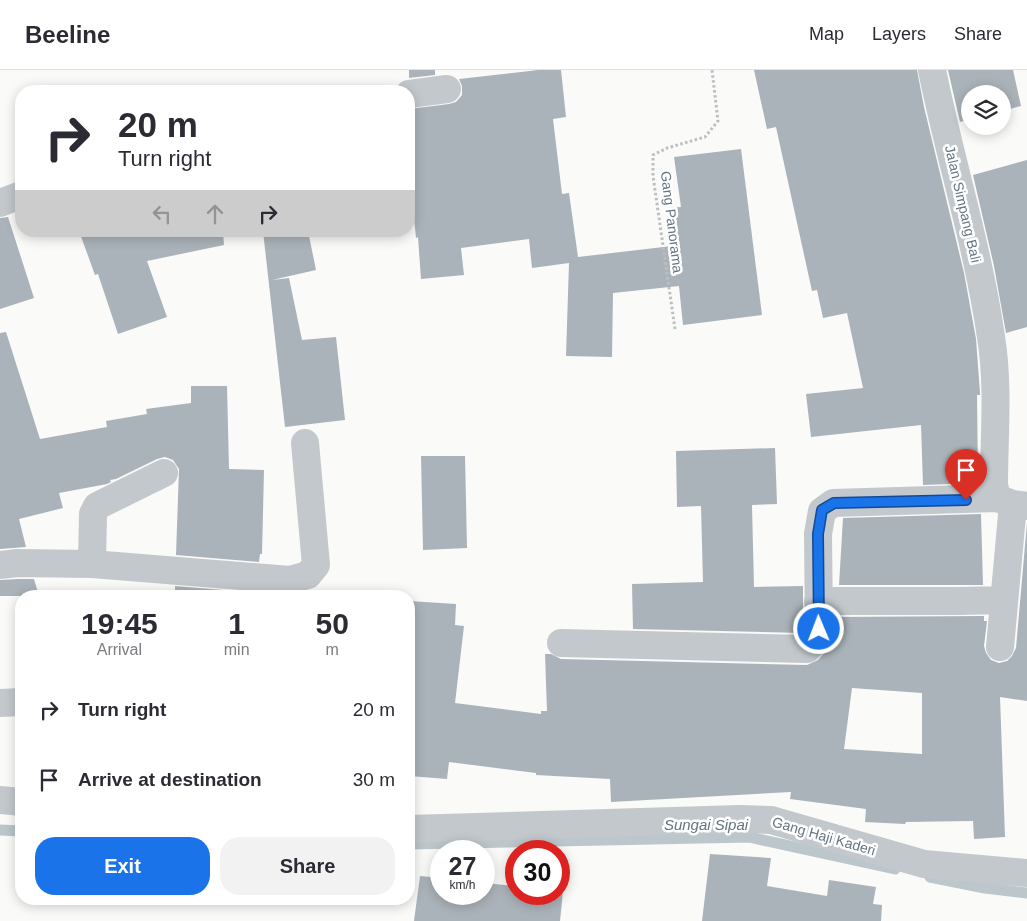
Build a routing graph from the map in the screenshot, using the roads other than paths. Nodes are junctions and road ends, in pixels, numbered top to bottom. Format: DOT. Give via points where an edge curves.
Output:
graph roads {
  1 [pos="932,70"];
  2 [pos="447,89"];
  3 [pos="415,93"];
  4 [pos="15,197"];
  5 [pos="0,203"];
  6 [pos="305,443"];
  7 [pos="164,473"];
  8 [pos="1012,503"];
  9 [pos="92,564"];
  10 [pos="0,565"];
  11 [pos="1004,600"];
  12 [pos="818,601"];
  13 [pos="561,643"];
  14 [pos="1000,646"];
  15 [pos="15,702"];
  16 [pos="0,703"];
  17 [pos="0,800"];
  18 [pos="15,801"];
  19 [pos="415,829"];
  20 [pos="1027,873"];
  1 -- 8 [label="street, Jalan Simpang Bali" via="992,338 995,372 994,485"];
  2 -- 3 [label="street"];
  4 -- 5 [label="street"];
  6 -- 9 [label="street" via="316,565 308,575 290,580"];
  7 -- 9 [label="street" via="96,506"];
  8 -- 11 [label="street, Jalan Simpang Bali"];
  8 -- 12 [label="street" via="834,503 822,510 818,534"];
  9 -- 10 [label="street"];
  11 -- 12 [label="street"];
  11 -- 14 [label="street, Jalan Simpang Bali"];
  12 -- 13 [label="street" via="819,629 816,641 807,649"];
  15 -- 16 [label="street"];
  17 -- 18 [label="street"];
  19 -- 20 [label="street, Gang Haji Kaderi" via="771,820 924,864"];
}
